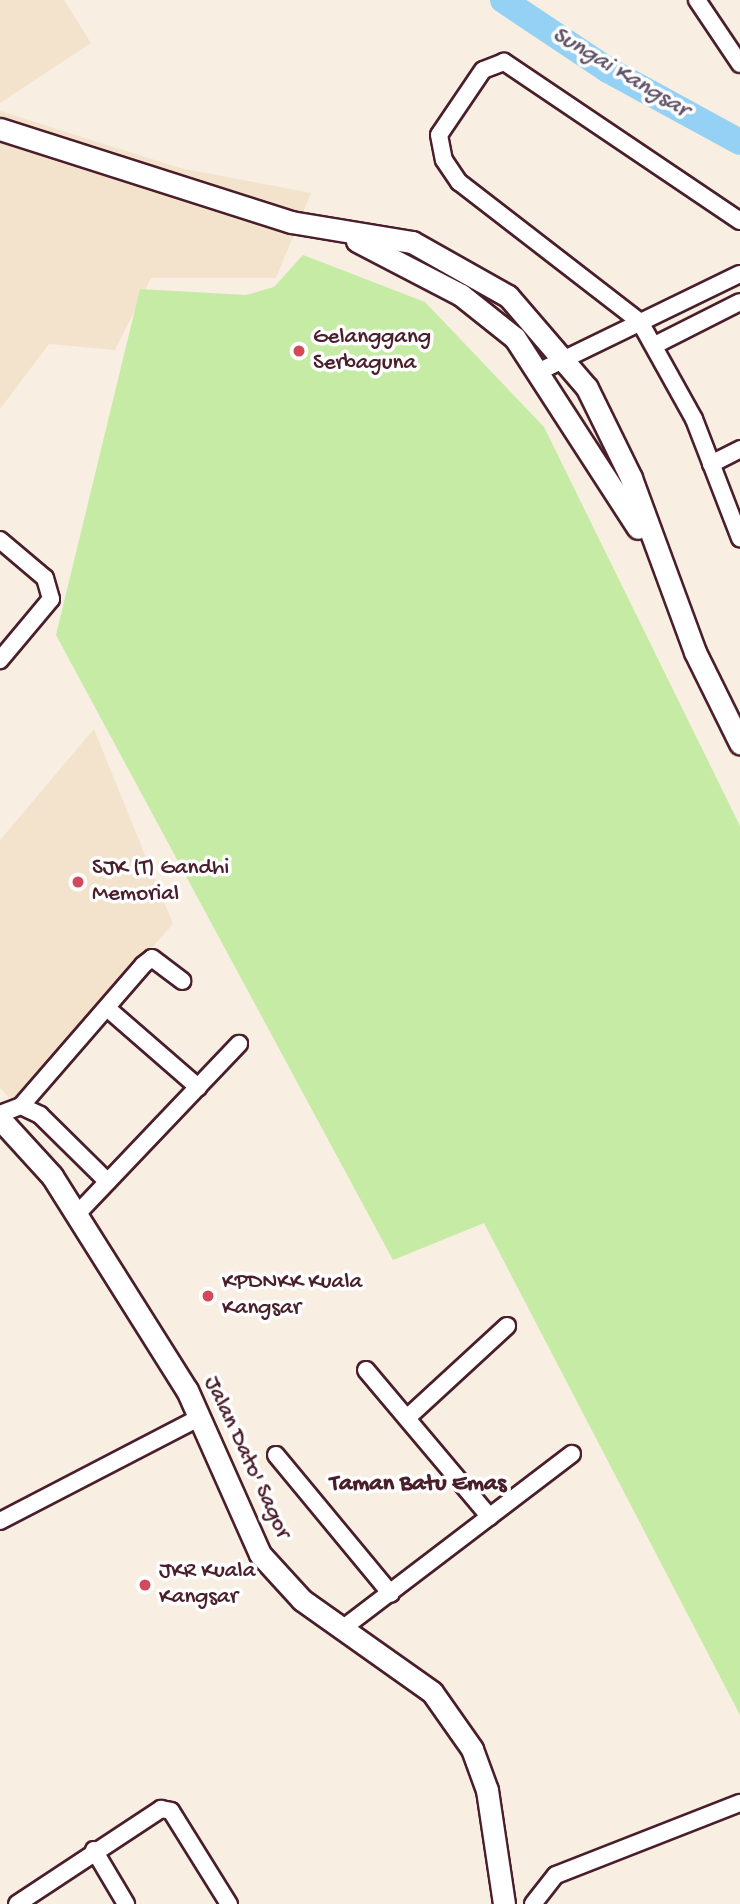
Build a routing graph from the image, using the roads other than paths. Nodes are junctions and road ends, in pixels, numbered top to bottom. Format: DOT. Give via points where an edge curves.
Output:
graph roads {
  1 [pos="697,0"];
  2 [pos="740,64"];
  3 [pos="0,129"];
  4 [pos="740,222"];
  5 [pos="336,232"];
  6 [pos="740,274"];
  7 [pos="740,302"];
  8 [pos="640,322"];
  9 [pos="655,345"];
  10 [pos="564,359"];
  11 [pos="540,371"];
  12 [pos="740,449"];
  13 [pos="711,464"];
  14 [pos="740,538"];
  15 [pos="0,540"];
  16 [pos="655,557"];
  17 [pos="0,660"];
  18 [pos="740,743"];
  19 [pos="182,981"];
  20 [pos="107,1008"];
  21 [pos="239,1044"];
  22 [pos="198,1087"];
  23 [pos="21,1106"];
  24 [pos="0,1116"];
  25 [pos="108,1182"];
  26 [pos="77,1214"];
  27 [pos="508,1326"];
  28 [pos="366,1370"];
  29 [pos="199,1418"];
  30 [pos="407,1418"];
  31 [pos="572,1454"];
  32 [pos="276,1455"];
  33 [pos="490,1517"];
  34 [pos="0,1521"];
  35 [pos="391,1594"];
  36 [pos="342,1629"];
  37 [pos="740,1802"];
  38 [pos="94,1850"];
  39 [pos="20,1903"];
  40 [pos="126,1904"];
  41 [pos="229,1904"];
  42 [pos="504,1904"];
  43 [pos="533,1904"];
  1 -- 2 [label="street"];
  3 -- 5 [label="main road"];
  4 -- 8 [label="street" via="510,65 483,70 439,135 451,171"];
  5 -- 10 [label="main road" via="412,242 478,274 535,321"];
  5 -- 11 [label="main road" via="461,295 515,338"];
  6 -- 8 [label="street"];
  7 -- 9 [label="street"];
  8 -- 9 [label="street"];
  8 -- 10 [label="street"];
  9 -- 13 [label="street"];
  10 -- 11 [label="street"];
  10 -- 16 [label="main road" via="587,388 631,478"];
  11 -- 16 [label="main road"];
  12 -- 13 [label="street"];
  13 -- 14 [label="street"];
  15 -- 17 [label="street" via="45,578 51,599"];
  16 -- 18 [label="main road"];
  19 -- 20 [label="street" via="152,958"];
  20 -- 22 [label="street"];
  20 -- 23 [label="street"];
  21 -- 22 [label="street"];
  22 -- 25 [label="street"];
  23 -- 24 [label="street"];
  23 -- 25 [label="street" via="40,1115"];
  24 -- 26 [label="main road, Jalan Dato' Sagor"];
  25 -- 26 [label="street"];
  26 -- 29 [label="main road, Jalan Dato' Sagor"];
  27 -- 30 [label="street"];
  28 -- 30 [label="street"];
  29 -- 34 [label="street"];
  29 -- 36 [label="main road, Jalan Dato' Sagor" via="260,1554 302,1600"];
  30 -- 33 [label="street"];
  31 -- 33 [label="street"];
  32 -- 35 [label="street"];
  33 -- 35 [label="street"];
  35 -- 36 [label="street"];
  36 -- 42 [label="main road, Jalan Dato' Sagor" via="432,1692 472,1749 488,1790"];
  37 -- 43 [label="street" via="556,1875"];
  38 -- 39 [label="street"];
  38 -- 40 [label="street"];
  38 -- 41 [label="street" via="149,1815 171,1811"];
}
